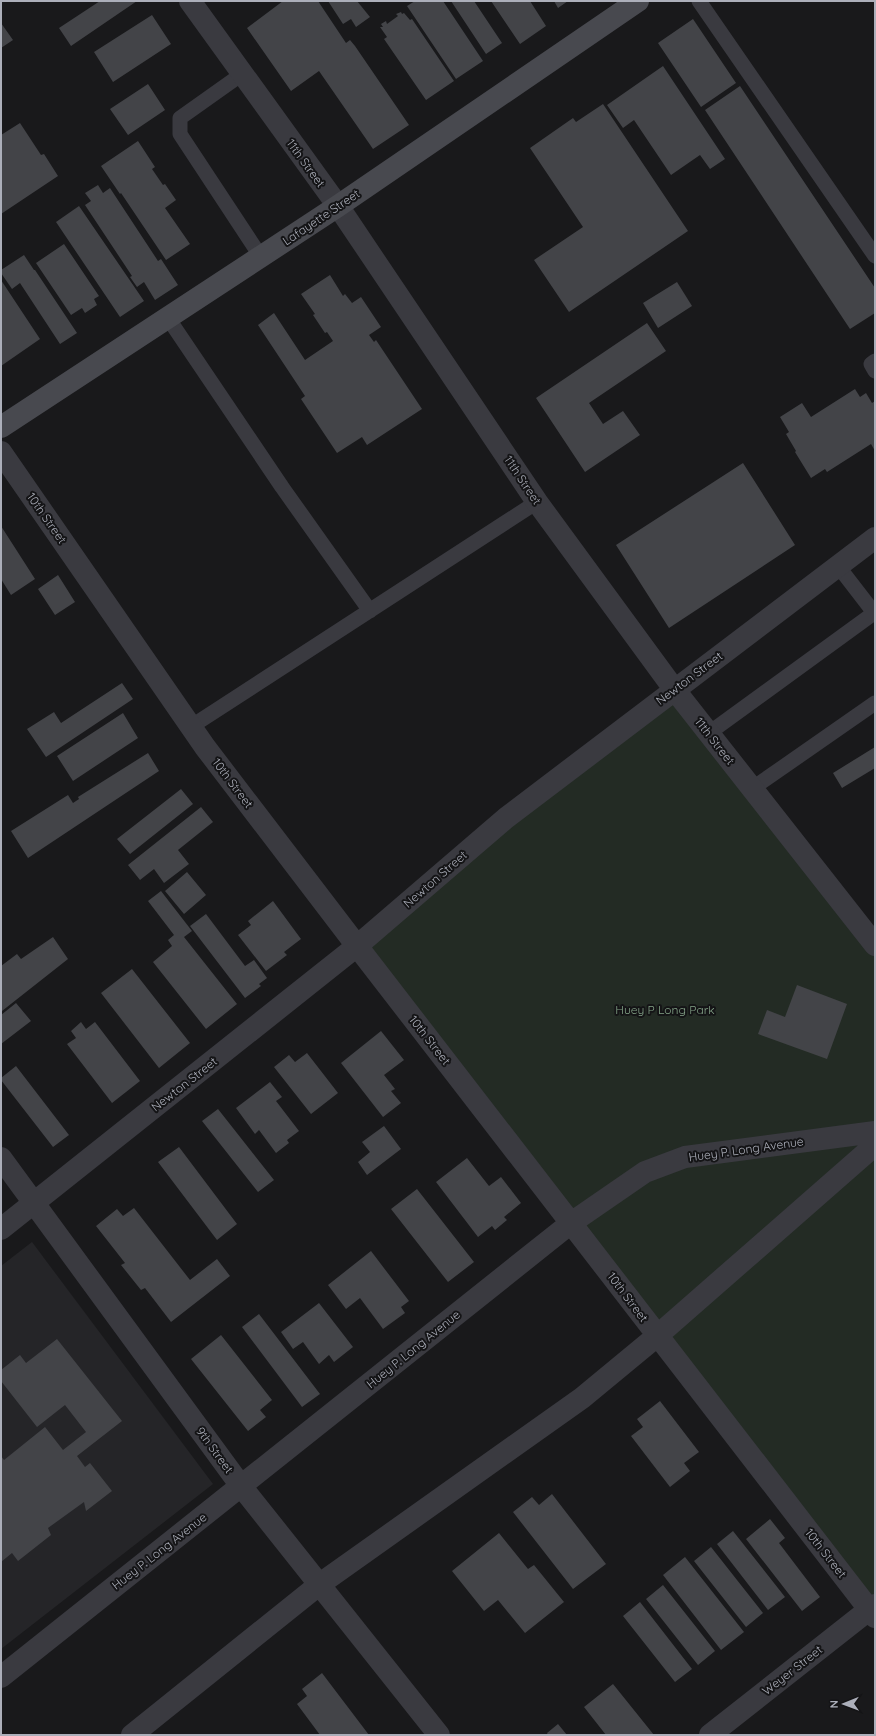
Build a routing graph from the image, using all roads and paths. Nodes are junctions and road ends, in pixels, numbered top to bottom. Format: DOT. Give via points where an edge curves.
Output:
graph roads {
  1 [pos="190,1"];
  2 [pos="638,1"];
  3 [pos="699,1"];
  4 [pos="242,74"];
  5 [pos="338,206"];
  6 [pos="875,256"];
  7 [pos="261,257"];
  8 [pos="168,318"];
  9 [pos="875,361"];
  10 [pos="875,371"];
  11 [pos="1,427"];
  12 [pos="1,452"];
  13 [pos="537,502"];
  14 [pos="875,538"];
  15 [pos="838,566"];
  16 [pos="370,611"];
  17 [pos="875,614"];
  18 [pos="674,689"];
  19 [pos="875,703"];
  20 [pos="192,726"];
  21 [pos="710,733"];
  22 [pos="753,788"];
  23 [pos="875,945"];
  24 [pos="357,946"];
  25 [pos="875,1132"];
  26 [pos="875,1145"];
  27 [pos="1,1158"];
  28 [pos="34,1203"];
  29 [pos="571,1223"];
  30 [pos="1,1229"];
  31 [pos="657,1336"];
  32 [pos="241,1486"];
  33 [pos="320,1584"];
  34 [pos="873,1611"];
  35 [pos="1,1676"];
  36 [pos="132,1735"];
  37 [pos="439,1735"];
  38 [pos="710,1735"];
  1 -- 4 [label="street, 11th Street"];
  2 -- 5 [label="main road, Lafayette Street"];
  3 -- 6 [label="lane"];
  4 -- 5 [label="street, 11th Street"];
  4 -- 7 [label="lane" via="180,118 180,134"];
  5 -- 7 [label="main road, Lafayette Street"];
  5 -- 13 [label="street, 11th Street"];
  7 -- 8 [label="main road, Lafayette Street"];
  8 -- 11 [label="main road, Lafayette Street"];
  8 -- 16 [label="lane" via="282,487"];
  9 -- 10 [label="lane" via="871,364"];
  12 -- 20 [label="street, 10th Street"];
  13 -- 16 [label="lane"];
  13 -- 18 [label="street, 11th Street"];
  14 -- 15 [label="street, Newton Street"];
  15 -- 17 [label="lane"];
  15 -- 18 [label="street, Newton Street"];
  16 -- 20 [label="lane"];
  17 -- 21 [label="lane"];
  18 -- 21 [label="street, 11th Street"];
  18 -- 24 [label="street, Newton Street" via="506,818"];
  19 -- 22 [label="lane"];
  20 -- 24 [label="street, 10th Street"];
  21 -- 22 [label="street, 11th Street"];
  22 -- 23 [label="street, 11th Street"];
  24 -- 28 [label="street, Newton Street"];
  24 -- 29 [label="street, 10th Street"];
  25 -- 29 [label="street, Huey P. Long Avenue" via="685,1157 645,1172"];
  26 -- 31 [label="street"];
  27 -- 28 [label="street, 9th Street"];
  28 -- 30 [label="street, Newton Street"];
  28 -- 32 [label="street, 9th Street"];
  29 -- 31 [label="street, 10th Street"];
  29 -- 32 [label="street, Huey P. Long Avenue"];
  31 -- 33 [label="street" via="582,1398"];
  31 -- 34 [label="street, 10th Street"];
  32 -- 33 [label="street, 9th Street"];
  32 -- 35 [label="street, Huey P. Long Avenue"];
  33 -- 36 [label="street"];
  33 -- 37 [label="street, 9th Street"];
  34 -- 38 [label="street, Weyer Street"];
}
